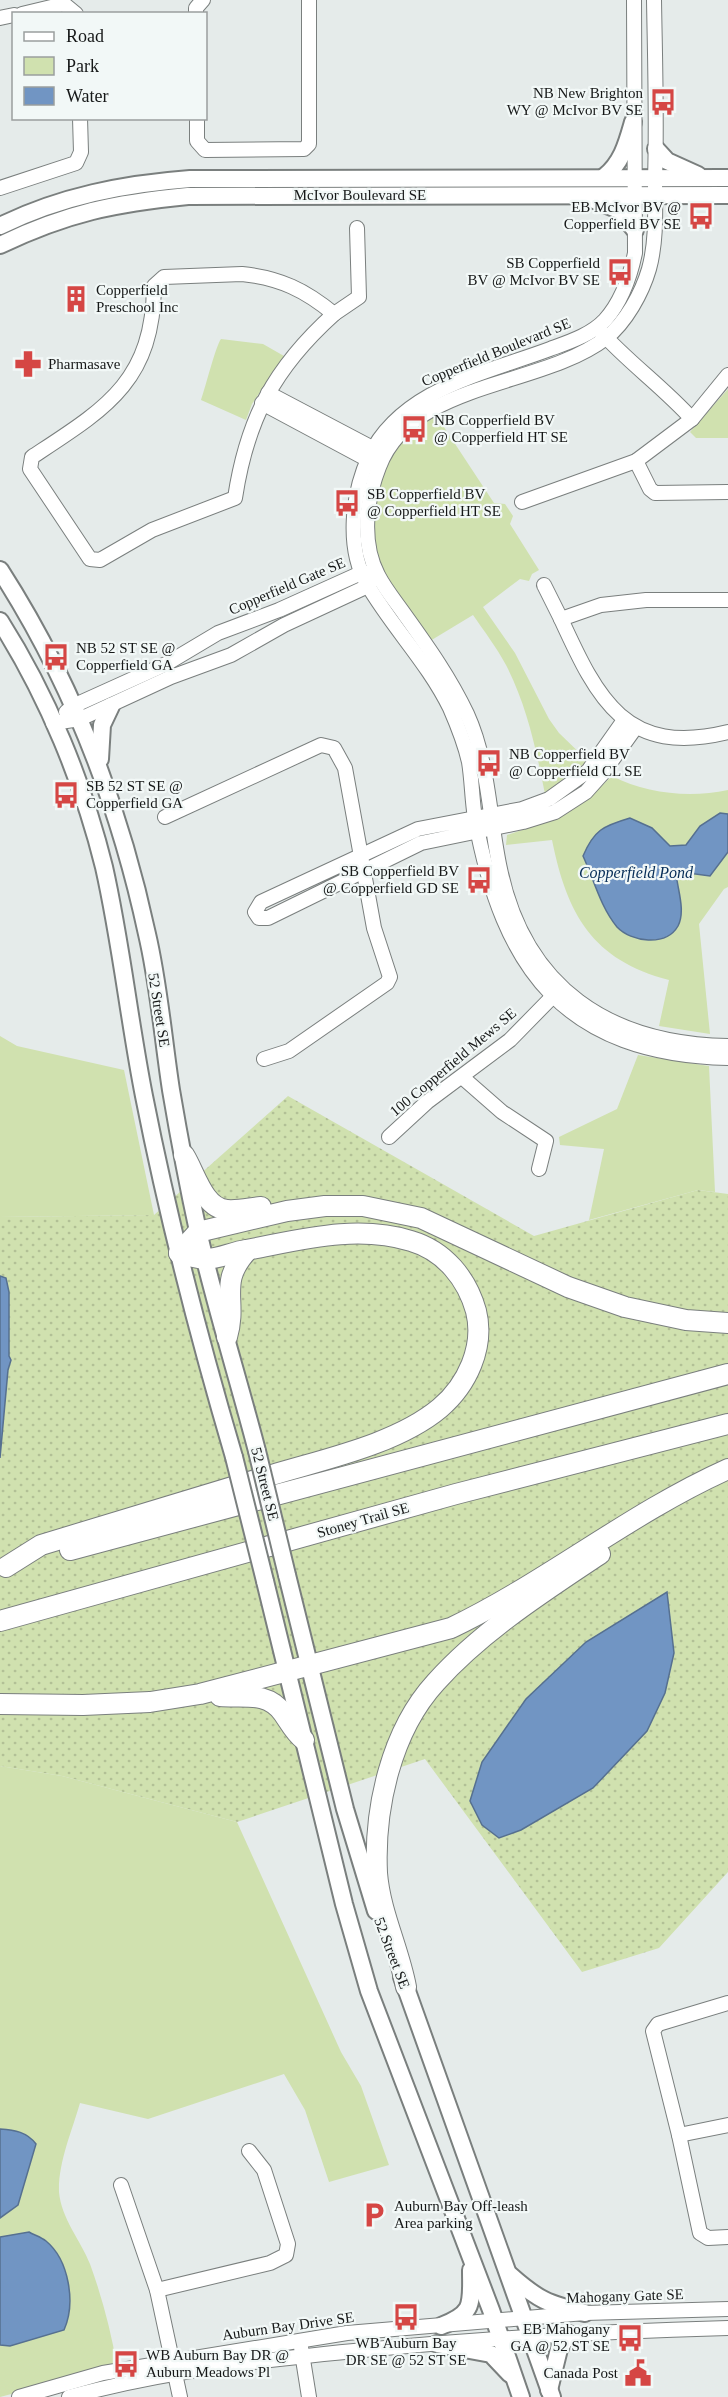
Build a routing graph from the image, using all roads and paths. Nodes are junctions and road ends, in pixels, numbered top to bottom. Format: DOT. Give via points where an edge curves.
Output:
graph roads {
  1 [pos="309,0"];
  2 [pos="634,0"];
  3 [pos="654,0"];
  4 [pos="30,12"];
  5 [pos="74,12"];
  6 [pos="80,120"];
  7 [pos="196,120"];
  8 [pos="633,122"];
  9 [pos="656,149"];
  10 [pos="604,177"];
  11 [pos="634,177"];
  12 [pos="655,177"];
  13 [pos="704,178"];
  14 [pos="728,178"];
  15 [pos="0,188"];
  16 [pos="586,195"];
  17 [pos="634,195"];
  18 [pos="656,195"];
  19 [pos="728,195"];
  20 [pos="0,226"];
  21 [pos="357,228"];
  22 [pos="635,230"];
  23 [pos="0,245"];
  24 [pos="333,314"];
  25 [pos="601,333"];
  26 [pos="728,375"];
  27 [pos="265,398"];
  28 [pos="692,419"];
  29 [pos="376,457"];
  30 [pos="636,461"];
  31 [pos="728,492"];
  32 [pos="522,502"];
  33 [pos="0,570"];
  34 [pos="362,573"];
  35 [pos="377,573"];
  36 [pos="543,585"];
  37 [pos="368,586"];
  38 [pos="728,600"];
  39 [pos="561,619"];
  40 [pos="0,621"];
  41 [pos="443,682"];
  42 [pos="111,706"];
  43 [pos="77,712"];
  44 [pos="53,723"];
  45 [pos="630,724"];
  46 [pos="728,732"];
  47 [pos="100,769"];
  48 [pos="165,816"];
  49 [pos="475,817"];
  50 [pos="492,821"];
  51 [pos="478,831"];
  52 [pos="361,854"];
  53 [pos="363,870"];
  54 [pos="557,992"];
  55 [pos="728,1046"];
  56 [pos="728,1058"];
  57 [pos="264,1059"];
  58 [pos="462,1077"];
  59 [pos="389,1137"];
  60 [pos="184,1155"];
  61 [pos="539,1169"];
  62 [pos="287,1211"];
  63 [pos="198,1232"];
  64 [pos="248,1250"];
  65 [pos="179,1253"];
  66 [pos="206,1259"];
  67 [pos="728,1323"];
  68 [pos="227,1337"];
  69 [pos="728,1374"];
  70 [pos="728,1424"];
  71 [pos="728,1469"];
  72 [pos="728,1478"];
  73 [pos="3,1568"];
  74 [pos="0,1621"];
  75 [pos="309,1667"];
  76 [pos="287,1673"];
  77 [pos="200,1694"];
  78 [pos="0,1704"];
  79 [pos="304,1740"];
  80 [pos="406,1988"];
  81 [pos="728,2002"];
  82 [pos="728,2125"];
  83 [pos="679,2135"];
  84 [pos="249,2151"];
  85 [pos="121,2185"];
  86 [pos="728,2237"];
  87 [pos="470,2257"];
  88 [pos="509,2274"];
  89 [pos="157,2290"];
  90 [pos="728,2309"];
  91 [pos="585,2313"];
  92 [pos="524,2319"];
  93 [pos="495,2322"];
  94 [pos="441,2326"];
  95 [pos="728,2328"];
  96 [pos="569,2334"];
  97 [pos="530,2336"];
  98 [pos="300,2339"];
  99 [pos="501,2340"];
  100 [pos="437,2344"];
  101 [pos="303,2356"];
  102 [pos="174,2367"];
  103 [pos="515,2380"];
  104 [pos="550,2393"];
  105 [pos="19,2397"];
  106 [pos="69,2397"];
  107 [pos="180,2397"];
  108 [pos="309,2397"];
  109 [pos="521,2397"];
  1 -- 7 [label="street" via="309,144 304,149 205,150 197,141"];
  2 -- 8 [label="street, Copperfield Boulevard SE"];
  3 -- 9 [label="street, Copperfield Boulevard SE"];
  4 -- 5 [label="street" via="64,4"];
  6 -- 15 [label="street" via="81,152 76,163"];
  8 -- 10 [label="main road" via="621,158"];
  8 -- 11 [label="street, Copperfield Boulevard SE"];
  9 -- 12 [label="street, Copperfield Boulevard SE"];
  9 -- 13 [label="main road" via="667,161"];
  10 -- 11 [label="main road, McIvor Boulevard SE"];
  10 -- 20 [label="main road, McIvor Boulevard SE" via="190,178 84,194"];
  11 -- 12 [label="main road, McIvor Boulevard SE"];
  11 -- 17 [label="street, Copperfield Boulevard SE"];
  12 -- 13 [label="main road, McIvor Boulevard SE"];
  12 -- 18 [label="street, Copperfield Boulevard SE"];
  13 -- 14 [label="main road, McIvor Boulevard SE"];
  16 -- 17 [label="main road, McIvor Boulevard SE"];
  16 -- 22 [label="main road" via="619,210"];
  16 -- 23 [label="main road, McIvor Boulevard SE" via="188,196 89,210"];
  17 -- 18 [label="main road, McIvor Boulevard SE"];
  17 -- 22 [label="street, Copperfield Boulevard SE"];
  18 -- 19 [label="main road, McIvor Boulevard SE"];
  18 -- 25 [label="street, Copperfield Boulevard SE" via="649,270 627,314"];
  21 -- 24 [label="street" via="359,297"];
  22 -- 25 [label="street, Copperfield Boulevard SE" via="635,253 627,282"];
  24 -- 27 [label="street" via="292,357"];
  24 -- 27 [label="street" via="305,292 264,277 164,277 154,286 150,336 126,385 82,423 32,457 30,469 90,560 100,560 152,530 235,498 247,441"];
  25 -- 28 [label="street"];
  25 -- 29 [label="street, Copperfield Boulevard SE" via="424,397 400,416"];
  26 -- 28 [label="street"];
  27 -- 29 [label="street"];
  28 -- 30 [label="street"];
  29 -- 34 [label="street, Copperfield Boulevard SE" via="355,510"];
  29 -- 35 [label="street, Copperfield Boulevard SE" via="367,520"];
  30 -- 31 [label="street" via="655,493"];
  30 -- 32 [label="street"];
  33 -- 43 [label="main road, 52 Street SE"];
  34 -- 35 [label="street, Copperfield Gate SE"];
  34 -- 37 [label="street, Copperfield Boulevard SE"];
  34 -- 43 [label="street, Copperfield Gate SE" via="218,633"];
  35 -- 37 [label="street"];
  35 -- 41 [label="street, Copperfield Boulevard SE"];
  36 -- 39 [label="street"];
  37 -- 41 [label="street, Copperfield Boulevard SE"];
  37 -- 42 [label="street, Copperfield Gate SE" via="231,655 171,677"];
  38 -- 39 [label="street" via="646,600 601,605"];
  39 -- 45 [label="street" via="601,698"];
  40 -- 44 [label="main road, 52 Street SE"];
  41 -- 49 [label="street, Copperfield Boulevard SE" via="469,760"];
  41 -- 50 [label="street, Copperfield Boulevard SE" via="469,717 480,751"];
  42 -- 43 [label="street, Copperfield Gate SE"];
  42 -- 47 [label="main road" via="100,736"];
  43 -- 44 [label="street, Copperfield Gate SE"];
  43 -- 47 [label="main road, 52 Street SE"];
  44 -- 65 [label="main road, 52 Street SE" via="80,789 104,867 144,1098"];
  45 -- 46 [label="street" via="675,737 703,739"];
  45 -- 50 [label="street" via="603,773 586,792 555,812 524,822"];
  47 -- 60 [label="main road, 52 Street SE" via="129,856 148,936"];
  48 -- 52 [label="street" via="321,745 327,746 334,748 345,768"];
  49 -- 50 [label="street"];
  49 -- 51 [label="street, Copperfield Boulevard SE"];
  49 -- 52 [label="street" via="418,829"];
  50 -- 51 [label="street"];
  50 -- 54 [label="street, Copperfield Boulevard SE" via="515,922"];
  51 -- 53 [label="street" via="421,843"];
  51 -- 54 [label="street, Copperfield Boulevard SE" via="497,910 531,973"];
  52 -- 53 [label="street"];
  52 -- 53 [label="street" via="261,902 255,912 259,918 268,918"];
  53 -- 57 [label="street" via="374,928 390,977 387,983 289,1051"];
  54 -- 55 [label="street, Copperfield Boulevard SE" via="638,1033 699,1045"];
  54 -- 56 [label="street, Copperfield Boulevard SE" via="572,1015 633,1045"];
  54 -- 58 [label="street, 100 Copperfield Mews SE" via="510,1040"];
  58 -- 59 [label="street, 100 Copperfield Mews SE"];
  58 -- 61 [label="street" via="502,1112 546,1141"];
  60 -- 62 [label="highway" via="207,1200 217,1208"];
  60 -- 63 [label="main road, 52 Street SE"];
  62 -- 63 [label="highway"];
  62 -- 67 [label="highway" via="363,1206 421,1218 568,1287 625,1307 686,1320"];
  63 -- 65 [label="highway"];
  63 -- 66 [label="main road, 52 Street SE"];
  64 -- 66 [label="highway"];
  64 -- 68 [label="highway" via="232,1269"];
  64 -- 73 [label="highway" via="321,1235 368,1233 413,1241 440,1256 458,1272 471,1296 479,1324 476,1355 463,1383 440,1408 392,1436 41,1545"];
  65 -- 66 [label="highway"];
  65 -- 76 [label="main road, 52 Street SE, bridge"];
  66 -- 68 [label="main road, 52 Street SE"];
  68 -- 75 [label="main road, 52 Street SE, bridge"];
  69 -- 73 [label="highway"];
  70 -- 74 [label="highway, Stoney Trail SE" via="445,1497"];
  71 -- 75 [label="highway" via="649,1509 489,1610 451,1628"];
  72 -- 80 [label="highway" via="654,1518 493,1630 434,1684 412,1717 387,1777 378,1824 377,1875"];
  75 -- 76 [label="highway"];
  75 -- 80 [label="main road, 52 Street SE" via="377,1916"];
  76 -- 77 [label="highway"];
  76 -- 79 [label="main road, 52 Street SE"];
  77 -- 78 [label="highway" via="150,1702"];
  77 -- 79 [label="highway" via="253,1696 273,1701"];
  79 -- 87 [label="main road, 52 Street SE" via="369,1991"];
  80 -- 88 [label="main road, 52 Street SE"];
  81 -- 83 [label="street" via="658,2024 653,2031"];
  82 -- 83 [label="street"];
  83 -- 86 [label="street" via="700,2233 708,2238"];
  84 -- 89 [label="street" via="264,2170 288,2244 286,2255 270,2263"];
  85 -- 89 [label="street"];
  87 -- 93 [label="main road, 52 Street SE"];
  87 -- 94 [label="main road" via="469,2308 460,2319"];
  88 -- 91 [label="main road" via="534,2297"];
  88 -- 92 [label="main road, 52 Street SE"];
  89 -- 102 [label="street"];
  90 -- 91 [label="street, Mahogany Gate SE"];
  91 -- 92 [label="street, Mahogany Gate SE"];
  92 -- 93 [label="street, Mahogany Gate SE"];
  92 -- 97 [label="main road, 52 Street SE"];
  93 -- 94 [label="street, Auburn Bay Drive SE"];
  93 -- 99 [label="main road, 52 Street SE"];
  94 -- 98 [label="street, Auburn Bay Drive SE"];
  95 -- 96 [label="street"];
  96 -- 97 [label="street"];
  96 -- 104 [label="main road" via="559,2349"];
  97 -- 99 [label="street, Auburn Bay Drive SE"];
  97 -- 104 [label="main road, 52 Street SE"];
  98 -- 101 [label="street"];
  98 -- 102 [label="street, Auburn Bay Drive SE"];
  99 -- 100 [label="street, Auburn Bay Drive SE"];
  99 -- 103 [label="main road, 52 Street SE"];
  100 -- 101 [label="street, Auburn Bay Drive SE"];
  100 -- 103 [label="main road" via="491,2354"];
  101 -- 102 [label="street, Auburn Bay Drive SE"];
  101 -- 108 [label="street"];
  102 -- 105 [label="street, Auburn Bay Drive SE" via="103,2373"];
  102 -- 106 [label="street, Auburn Bay Drive SE"];
  102 -- 107 [label="street"];
  103 -- 109 [label="main road, 52 Street SE"];
}
